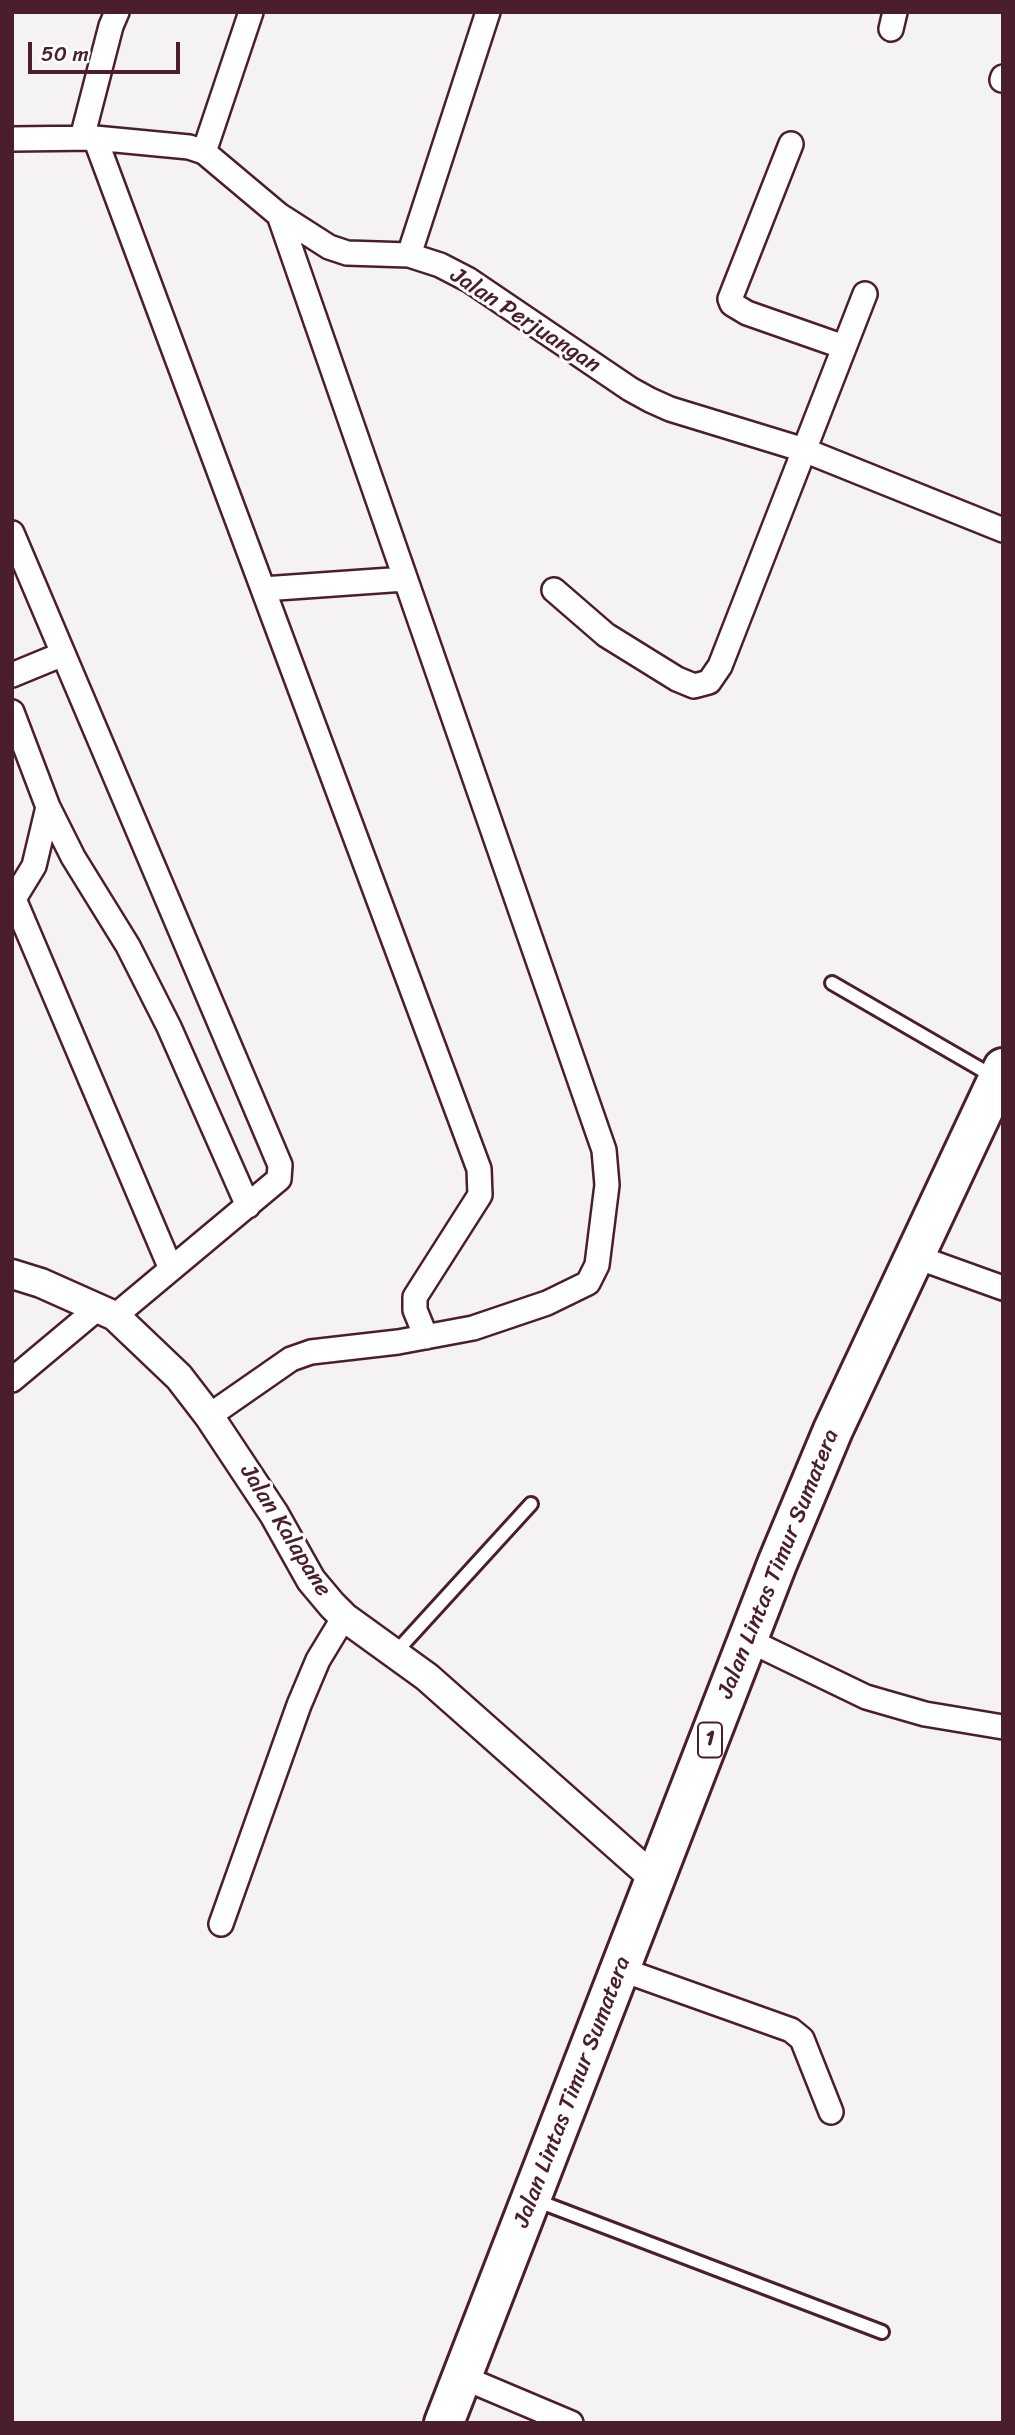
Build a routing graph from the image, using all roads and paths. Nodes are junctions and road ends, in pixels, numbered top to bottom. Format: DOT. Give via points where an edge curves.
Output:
graph roads {
  1 [pos="117,12"];
  2 [pos="251,12"];
  3 [pos="488,12"];
  4 [pos="88,138"];
  5 [pos="12,139"];
  6 [pos="791,144"];
  7 [pos="204,152"];
  8 [pos="279,215"];
  9 [pos="409,255"];
  10 [pos="864,295"];
  11 [pos="844,347"];
  12 [pos="804,450"];
  13 [pos="1003,530"];
  14 [pos="12,533"];
  15 [pos="405,579"];
  16 [pos="263,589"];
  17 [pos="554,590"];
  18 [pos="64,654"];
  19 [pos="12,675"];
  20 [pos="12,712"];
  21 [pos="48,807"];
  22 [pos="13,900"];
  23 [pos="832,983"];
  24 [pos="1000,1074"];
  25 [pos="248,1206"];
  26 [pos="914,1256"];
  27 [pos="171,1269"];
  28 [pos="12,1274"];
  29 [pos="1003,1288"];
  30 [pos="107,1312"];
  31 [pos="426,1337"];
  32 [pos="12,1380"];
  33 [pos="209,1416"];
  34 [pos="531,1504"];
  35 [pos="344,1616"];
  36 [pos="748,1640"];
  37 [pos="395,1653"];
  38 [pos="1003,1727"];
  39 [pos="655,1879"];
  40 [pos="221,1924"];
  41 [pos="621,1969"];
  42 [pos="831,2112"];
  43 [pos="531,2199"];
  44 [pos="882,2332"];
  45 [pos="462,2377"];
  46 [pos="444,2423"];
  47 [pos="571,2423"];
  1 -- 4 [label="street"];
  2 -- 7 [label="street"];
  3 -- 9 [label="street"];
  4 -- 5 [label="street, Jalan Perjuangan"];
  4 -- 7 [label="street, Jalan Perjuangan"];
  4 -- 16 [label="street"];
  6 -- 11 [label="street" via="730,299 747,313"];
  7 -- 8 [label="street, Jalan Perjuangan"];
  8 -- 9 [label="street, Jalan Perjuangan" via="329,247 347,253"];
  8 -- 15 [label="street"];
  9 -- 12 [label="street, Jalan Perjuangan" via="469,280 650,400"];
  10 -- 11 [label="street"];
  11 -- 12 [label="street"];
  12 -- 13 [label="street, Jalan Perjuangan"];
  12 -- 17 [label="street" via="720,666 709,682 694,686 677,679 606,635"];
  14 -- 18 [label="street"];
  15 -- 16 [label="street"];
  15 -- 31 [label="street" via="604,1150 607,1185 597,1265 587,1283 547,1303 473,1328"];
  16 -- 31 [label="street" via="479,1169 480,1195 415,1297"];
  18 -- 19 [label="street"];
  18 -- 25 [label="street" via="280,1165 279,1179"];
  20 -- 21 [label="street"];
  21 -- 22 [label="street" via="34,866"];
  21 -- 25 [label="street" via="169,1027"];
  22 -- 27 [label="street"];
  23 -- 24 [label="lane"];
  24 -- 26 [label="highway, Jalan Lintas Timur Sumatera / 1"];
  25 -- 27 [label="street"];
  26 -- 29 [label="street"];
  26 -- 36 [label="highway, Jalan Lintas Timur Sumatera / 1" via="832,1430"];
  27 -- 30 [label="street"];
  28 -- 30 [label="street, Jalan Kalapane"];
  30 -- 32 [label="street"];
  30 -- 33 [label="street, Jalan Kalapane" via="179,1377"];
  31 -- 33 [label="street" via="311,1352 291,1359"];
  33 -- 35 [label="street, Jalan Kalapane" via="311,1580"];
  34 -- 37 [label="lane"];
  35 -- 37 [label="street, Jalan Kalapane"];
  35 -- 40 [label="street" via="299,1705"];
  36 -- 38 [label="street" via="866,1697 925,1714"];
  36 -- 39 [label="highway, Jalan Lintas Timur Sumatera / 1"];
  37 -- 39 [label="street, Jalan Kalapane"];
  39 -- 41 [label="highway, Jalan Lintas Timur Sumatera / 1"];
  41 -- 42 [label="street" via="799,2035"];
  41 -- 43 [label="highway, Jalan Lintas Timur Sumatera / 1"];
  43 -- 44 [label="lane"];
  43 -- 45 [label="highway, Jalan Lintas Timur Sumatera / 1"];
  45 -- 46 [label="highway, Jalan Lintas Timur Sumatera / 1"];
  45 -- 47 [label="street"];
}
